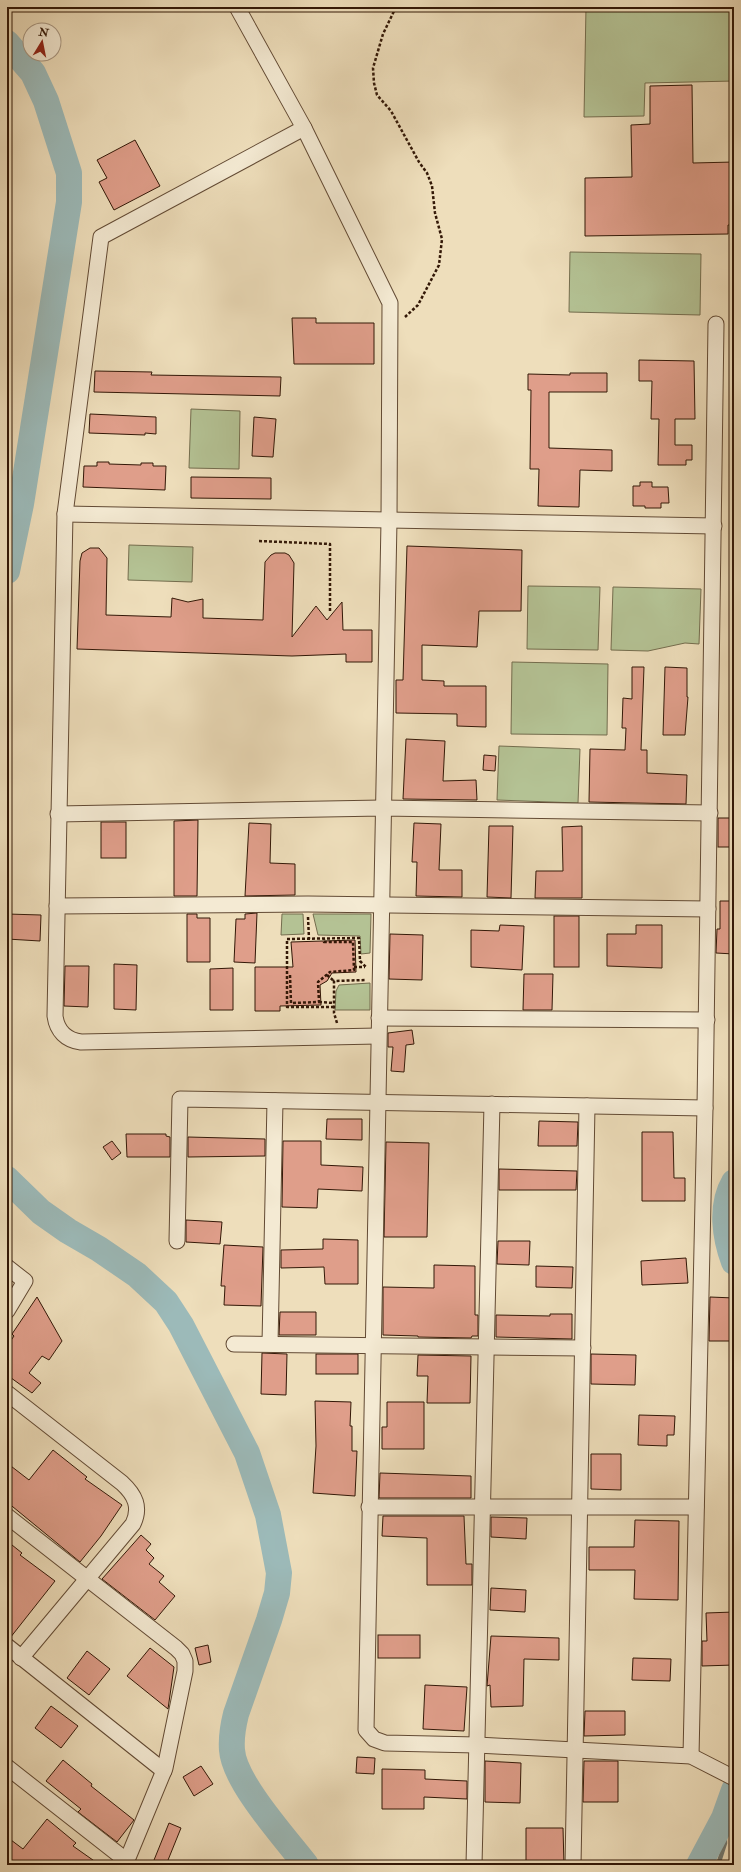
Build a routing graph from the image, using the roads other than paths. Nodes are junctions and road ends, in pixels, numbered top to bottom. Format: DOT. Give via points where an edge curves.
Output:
graph roads {
  1 [pos="237,7"];
  2 [pos="304,128"];
  3 [pos="716,324"];
  4 [pos="65,514"];
  5 [pos="389,521"];
  6 [pos="714,526"];
  7 [pos="382,808"];
  8 [pos="710,813"];
  9 [pos="58,814"];
  10 [pos="381,905"];
  11 [pos="57,906"];
  12 [pos="708,909"];
  13 [pos="379,1018"];
  14 [pos="707,1020"];
  15 [pos="378,1036"];
  16 [pos="274,1100"];
  17 [pos="377,1102"];
  18 [pos="492,1104"];
  19 [pos="587,1106"];
  20 [pos="705,1108"];
  21 [pos="177,1241"];
  22 [pos="7,1267"];
  23 [pos="7,1311"];
  24 [pos="234,1344"];
  25 [pos="270,1344"];
  26 [pos="372,1345"];
  27 [pos="486,1346"];
  28 [pos="583,1348"];
  29 [pos="7,1393"];
  30 [pos="369,1507"];
  31 [pos="482,1507"];
  32 [pos="580,1507"];
  33 [pos="696,1507"];
  34 [pos="7,1516"];
  35 [pos="87,1579"];
  36 [pos="7,1646"];
  37 [pos="21,1658"];
  38 [pos="477,1745"];
  39 [pos="575,1750"];
  40 [pos="691,1756"];
  41 [pos="7,1767"];
  42 [pos="164,1771"];
  43 [pos="734,1778"];
  44 [pos="126,1863"];
  45 [pos="474,1865"];
  46 [pos="573,1865"];
  1 -- 2 [label="street"];
  2 -- 4 [label="street" via="101,237"];
  2 -- 5 [label="street" via="390,303"];
  3 -- 6 [label="street"];
  4 -- 5 [label="street"];
  4 -- 9 [label="street"];
  5 -- 6 [label="street"];
  5 -- 7 [label="street"];
  6 -- 8 [label="street"];
  7 -- 8 [label="street"];
  7 -- 9 [label="street"];
  7 -- 10 [label="street"];
  8 -- 12 [label="street"];
  9 -- 11 [label="street"];
  10 -- 11 [label="street"];
  10 -- 12 [label="street"];
  10 -- 13 [label="street"];
  11 -- 15 [label="street" via="54,1016 59,1030 72,1041"];
  12 -- 14 [label="street"];
  13 -- 14 [label="street"];
  13 -- 15 [label="street"];
  14 -- 20 [label="street"];
  15 -- 17 [label="street"];
  16 -- 17 [label="street"];
  16 -- 21 [label="street" via="180,1099"];
  16 -- 25 [label="street"];
  17 -- 18 [label="street"];
  17 -- 26 [label="street"];
  18 -- 19 [label="street"];
  18 -- 27 [label="street"];
  19 -- 20 [label="street"];
  19 -- 28 [label="street"];
  20 -- 33 [label="street"];
  22 -- 23 [label="street" via="25,1281"];
  24 -- 25 [label="street"];
  25 -- 26 [label="street"];
  26 -- 27 [label="street"];
  26 -- 30 [label="street"];
  27 -- 28 [label="street"];
  27 -- 31 [label="street"];
  28 -- 32 [label="street"];
  29 -- 35 [label="street" via="122,1483 132,1492 136,1501 137,1510 133,1524"];
  30 -- 31 [label="street"];
  30 -- 38 [label="street" via="366,1730 374,1739 385,1744"];
  31 -- 32 [label="street"];
  31 -- 38 [label="street"];
  32 -- 33 [label="street"];
  32 -- 39 [label="street"];
  33 -- 40 [label="street"];
  34 -- 35 [label="street"];
  35 -- 37 [label="street"];
  35 -- 42 [label="street" via="182,1654 185,1661 184,1682"];
  36 -- 37 [label="street"];
  37 -- 42 [label="street"];
  38 -- 39 [label="street"];
  38 -- 45 [label="street"];
  39 -- 40 [label="street"];
  39 -- 46 [label="street"];
  40 -- 43 [label="street"];
  41 -- 44 [label="street"];
  42 -- 44 [label="street"];
}
